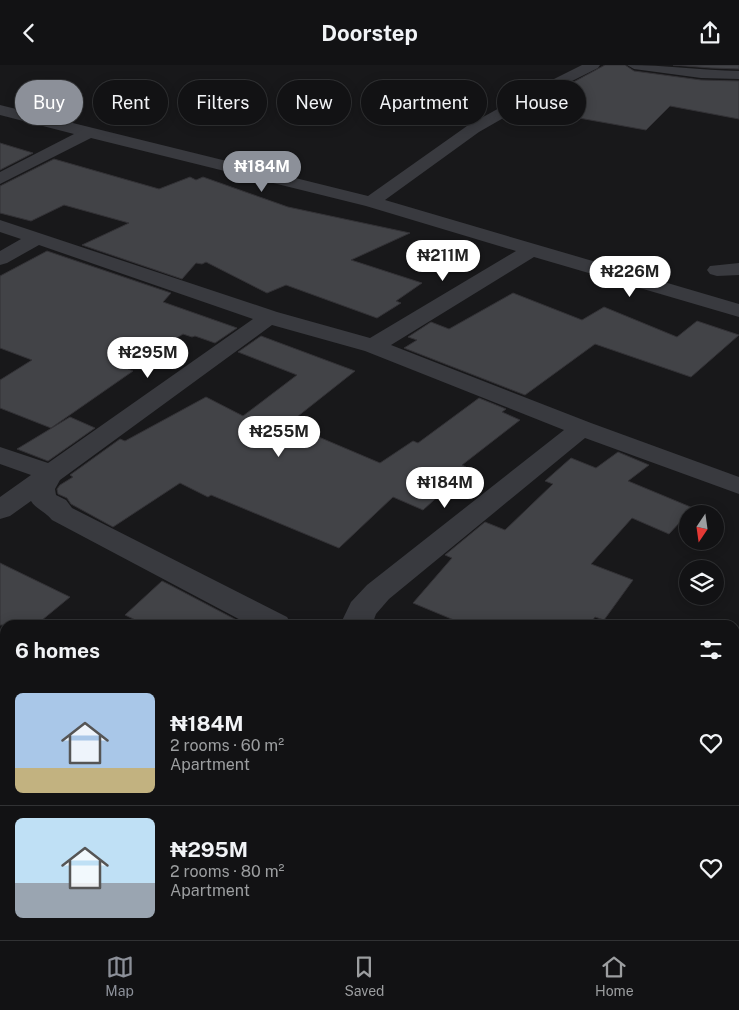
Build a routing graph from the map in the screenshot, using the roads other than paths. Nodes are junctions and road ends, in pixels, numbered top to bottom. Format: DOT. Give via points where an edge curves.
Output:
graph roads {
  1 [pos="593,65"];
  2 [pos="634,65"];
  3 [pos="739,75"];
  4 [pos="0,110"];
  5 [pos="88,133"];
  6 [pos="0,179"];
  7 [pos="371,202"];
  8 [pos="0,225"];
  9 [pos="38,238"];
  10 [pos="531,250"];
  11 [pos="0,259"];
  12 [pos="739,269"];
  13 [pos="717,270"];
  14 [pos="739,311"];
  15 [pos="269,317"];
  16 [pos="373,346"];
  17 [pos="582,428"];
  18 [pos="0,455"];
  19 [pos="50,473"];
  20 [pos="739,486"];
  21 [pos="0,510"];
  22 [pos="266,620"];
  23 [pos="358,620"];
  1 -- 7 [label="street" via="473,129"];
  2 -- 3 [label="street" via="701,74"];
  4 -- 5 [label="street"];
  5 -- 6 [label="street"];
  5 -- 7 [label="street"];
  7 -- 10 [label="street"];
  8 -- 9 [label="street"];
  9 -- 11 [label="street"];
  9 -- 15 [label="street"];
  10 -- 14 [label="street"];
  10 -- 16 [label="street"];
  12 -- 13 [label="street"];
  15 -- 16 [label="street"];
  15 -- 19 [label="street"];
  16 -- 17 [label="street"];
  17 -- 20 [label="street"];
  17 -- 23 [label="street" via="378,592 362,610"];
  18 -- 19 [label="street"];
  19 -- 21 [label="street"];
  19 -- 22 [label="street" via="41,489 43,499 56,506 62,514"];
}
